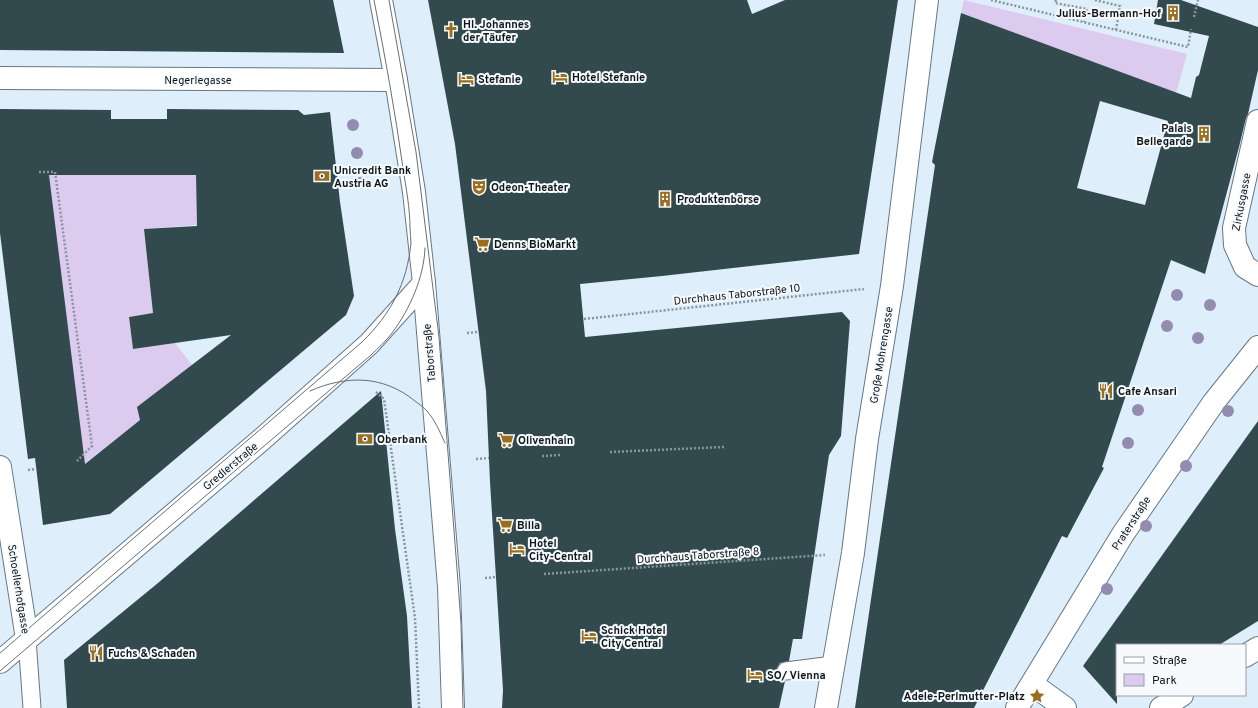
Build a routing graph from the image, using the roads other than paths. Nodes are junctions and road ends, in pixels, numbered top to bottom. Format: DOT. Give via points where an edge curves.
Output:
graph roads {
  1 [pos="381,0"];
  2 [pos="927,0"];
  3 [pos="0,78"];
  4 [pos="396,80"];
  5 [pos="1258,121"];
  6 [pos="1258,275"];
  7 [pos="424,283"];
  8 [pos="1258,347"];
  9 [pos="0,467"];
  10 [pos="27,640"];
  11 [pos="1258,648"];
  12 [pos="1246,655"];
  13 [pos="0,662"];
  14 [pos="833,665"];
  15 [pos="786,672"];
  16 [pos="1032,684"];
  17 [pos="1180,696"];
  18 [pos="32,708"];
  19 [pos="453,708"];
  20 [pos="826,708"];
  21 [pos="1017,708"];
  22 [pos="1065,708"];
  23 [pos="1161,708"];
  1 -- 4 [label="street, Taborstraße"];
  2 -- 14 [label="street, Große Mohrengasse" via="892,286 867,439 853,553"];
  3 -- 4 [label="street, Negerlegasse"];
  4 -- 7 [label="street, Taborstraße" via="414,192"];
  5 -- 6 [label="street, Zirkusgasse" via="1234,228 1235,245 1245,267"];
  7 -- 10 [label="street, Gredlerstraße" via="369,344"];
  7 -- 19 [label="street, Taborstraße" via="449,587"];
  8 -- 16 [label="street, Praterstraße" via="1214,402 1123,534"];
  9 -- 10 [label="street, Schoellerhofgasse"];
  10 -- 13 [label="street, Gredlerstraße"];
  10 -- 18 [label="lane"];
  11 -- 12 [label="street"];
  14 -- 15 [label="lane"];
  14 -- 20 [label="street, Große Mohrengasse"];
  16 -- 21 [label="street, Praterstraße"];
  16 -- 22 [label="street"];
  17 -- 23 [label="street"];
}
